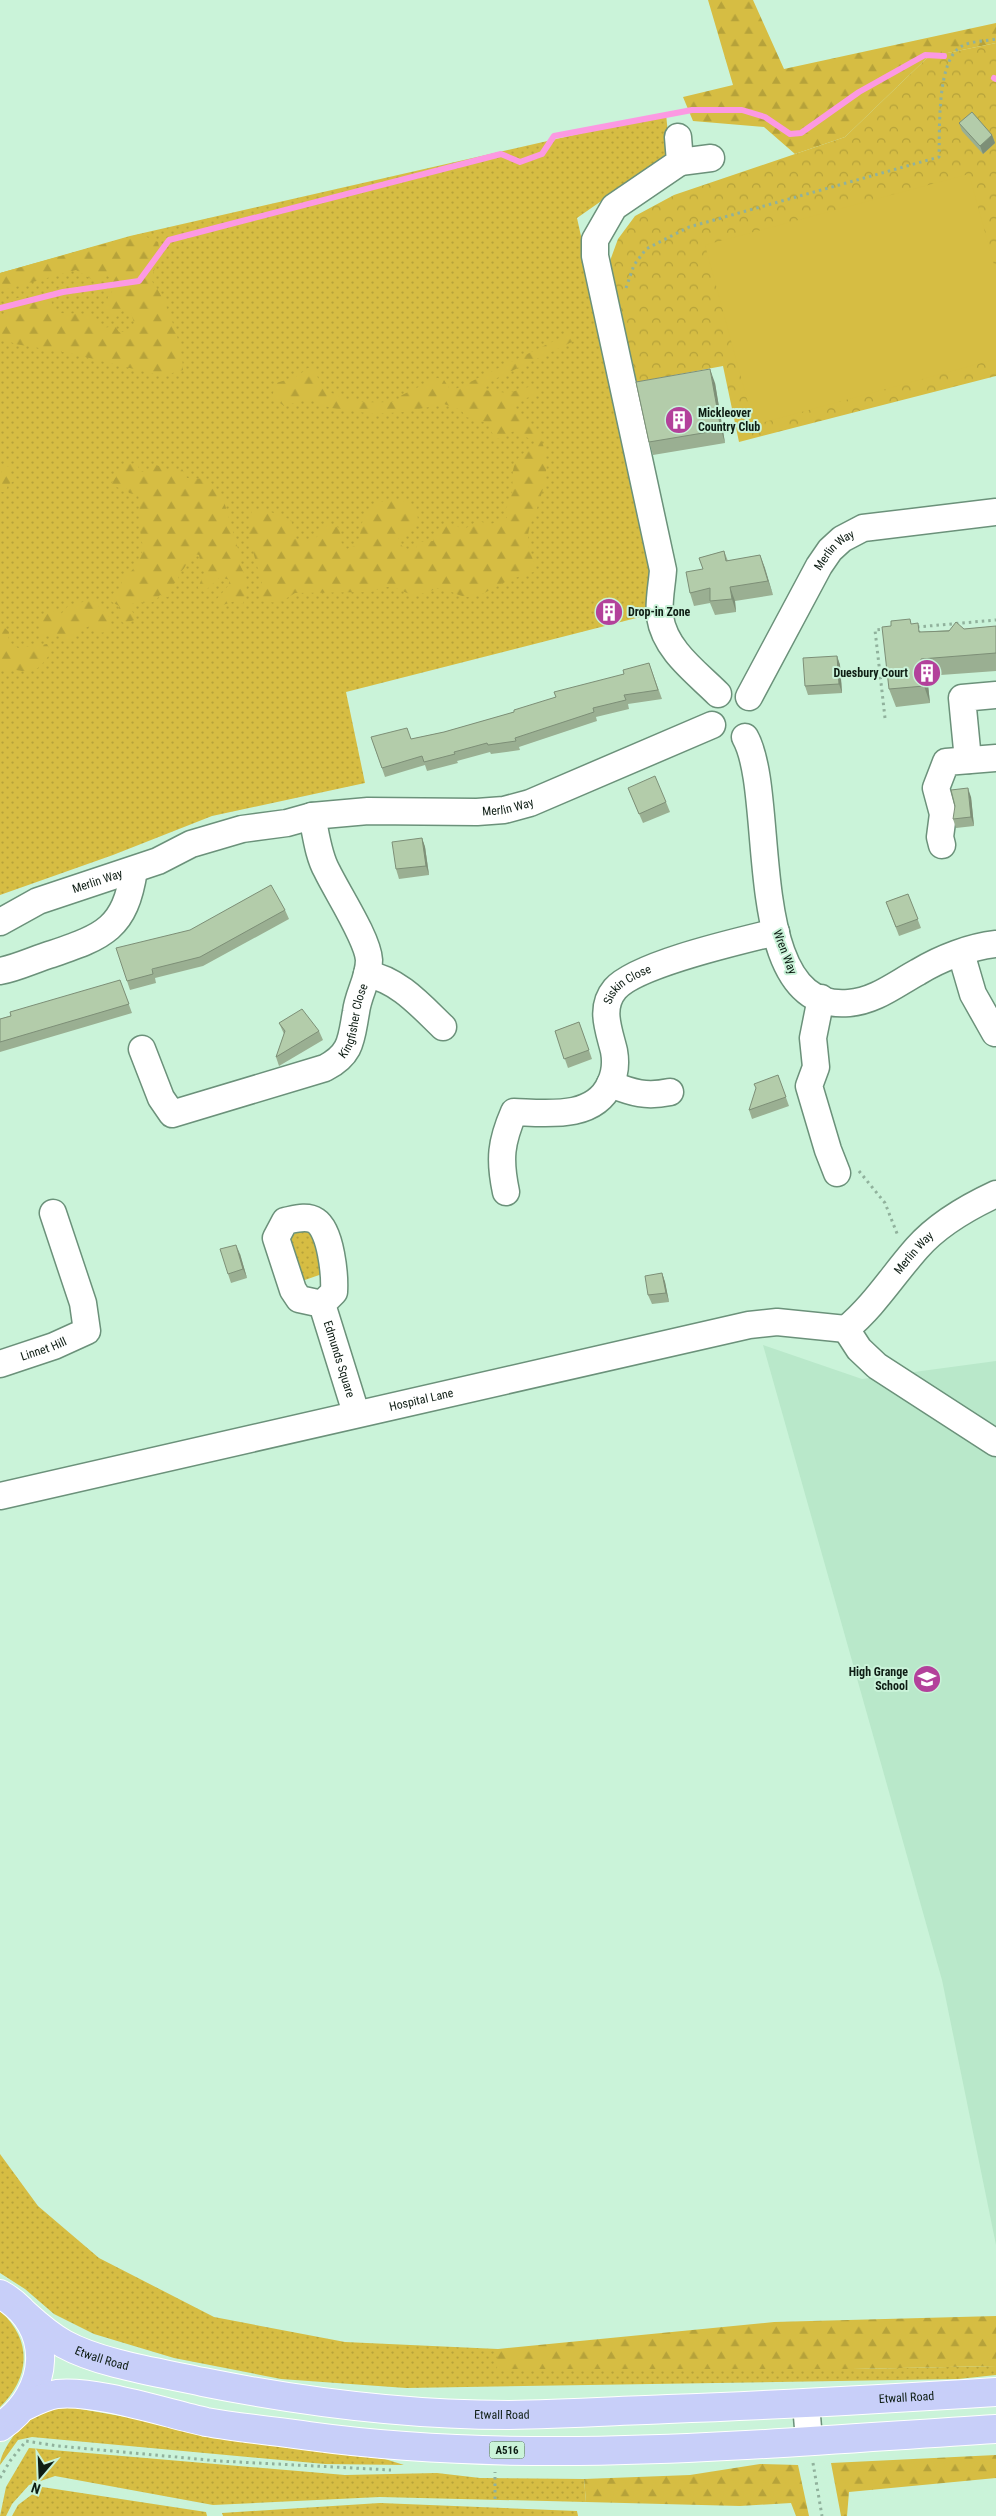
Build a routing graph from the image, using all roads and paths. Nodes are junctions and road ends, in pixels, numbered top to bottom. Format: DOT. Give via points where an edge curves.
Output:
graph roads {
  1 [pos="996,39"];
  2 [pos="711,158"];
  3 [pos="624,294"];
  4 [pos="996,512"];
  5 [pos="996,620"];
  6 [pos="912,627"];
  7 [pos="893,628"];
  8 [pos="718,694"];
  9 [pos="996,695"];
  10 [pos="749,697"];
  11 [pos="885,718"];
  12 [pos="712,725"];
  13 [pos="745,737"];
  14 [pos="996,758"];
  15 [pos="957,761"];
  16 [pos="312,816"];
  17 [pos="942,845"];
  18 [pos="134,870"];
  19 [pos="38,901"];
  20 [pos="0,904"];
  21 [pos="0,922"];
  22 [pos="776,932"];
  23 [pos="996,944"];
  24 [pos="961,953"];
  25 [pos="0,971"];
  26 [pos="367,974"];
  27 [pos="820,998"];
  28 [pos="443,1027"];
  29 [pos="995,1033"];
  30 [pos="142,1049"];
  31 [pos="610,1084"];
  32 [pos="670,1092"];
  33 [pos="837,1172"];
  34 [pos="506,1192"];
  35 [pos="996,1194"];
  36 [pos="54,1213"];
  37 [pos="322,1304"];
  38 [pos="846,1329"];
  39 [pos="0,1364"];
  40 [pos="356,1413"];
  41 [pos="992,1433"];
  42 [pos="0,1496"];
  43 [pos="0,2294"];
  44 [pos="25,2314"];
  45 [pos="996,2392"];
  46 [pos="806,2404"];
  47 [pos="9,2423"];
  48 [pos="996,2429"];
  49 [pos="809,2440"];
  50 [pos="0,2471"];
  51 [pos="0,2478"];
  52 [pos="822,2516"];
  1 -- 3 [label="path" via="961,46 952,56 942,85 939,157 689,227 646,249 629,275"];
  2 -- 8 [label="street" via="679,150 614,207 595,240 595,256 663,570 660,615 663,633 672,648"];
  4 -- 10 [label="street, Merlin Way" via="863,528 842,539 819,566"];
  5 -- 6 [label="path"];
  7 -- 11 [label="path" via="875,630"];
  8 -- 10 [label="street" via="730,690"];
  8 -- 12 [label="street" via="708,719"];
  9 -- 15 [label="street" via="962,698 965,725"];
  10 -- 13 [label="street" via="754,703 756,720 753,730"];
  12 -- 13 [label="street" via="723,738"];
  12 -- 16 [label="street, Merlin Way" via="530,803 504,810 368,811"];
  13 -- 22 [label="street, Wren Way" via="754,758 766,875"];
  14 -- 15 [label="street"];
  15 -- 17 [label="street" via="936,788 943,814"];
  16 -- 18 [label="street, Merlin Way" via="242,829 191,844 158,862"];
  16 -- 26 [label="street, Kingfisher Close" via="326,870 343,898 369,959"];
  18 -- 19 [label="street, Merlin Way"];
  18 -- 25 [label="street" via="122,913 100,935"];
  19 -- 20 [label="street, Merlin Way"];
  19 -- 21 [label="street, Merlin Way"];
  22 -- 27 [label="street, Wren Way" via="799,985"];
  22 -- 31 [label="street, Siskin Close" via="636,974 614,990 605,1015 615,1066"];
  23 -- 24 [label="street, Wren Way"];
  24 -- 27 [label="street, Wren Way" via="920,970 877,996 849,1004"];
  24 -- 29 [label="street" via="973,994"];
  26 -- 28 [label="street" via="398,986"];
  26 -- 30 [label="street, Kingfisher Close" via="350,1043 344,1055 325,1068 172,1114"];
  27 -- 33 [label="street" via="813,1038 816,1067 810,1086"];
  31 -- 32 [label="street" via="651,1096"];
  31 -- 34 [label="street, Siskin Close" via="599,1100 587,1108 556,1113 514,1112 501,1151"];
  35 -- 38 [label="street, Merlin Way" via="960,1212 918,1246 861,1316"];
  36 -- 39 [label="street, Linnet Hill" via="83,1304 87,1331"];
  37 -- 40 [label="street, Edmunds Square"];
  38 -- 40 [label="street, Hospital Lane" via="777,1322 749,1325"];
  38 -- 41 [label="street" via="859,1349 877,1366"];
  40 -- 42 [label="street, Hospital Lane"];
  43 -- 44 [label="highway, Etwall Road"];
  44 -- 46 [label="highway, Etwall Road" via="64,2344 113,2361 245,2390 340,2403 508,2415"];
  44 -- 47 [label="highway" via="38,2339 38,2381"];
  45 -- 46 [label="highway, Etwall Road"];
  46 -- 49 [label="street"];
  47 -- 49 [label="highway, A516" via="40,2398 57,2394 87,2395 208,2422 320,2438 461,2449 624,2450"];
  48 -- 49 [label="highway, A516"];
  49 -- 52 [label="path"];
  50 -- 51 [label="path" via="4,2471"];
}
